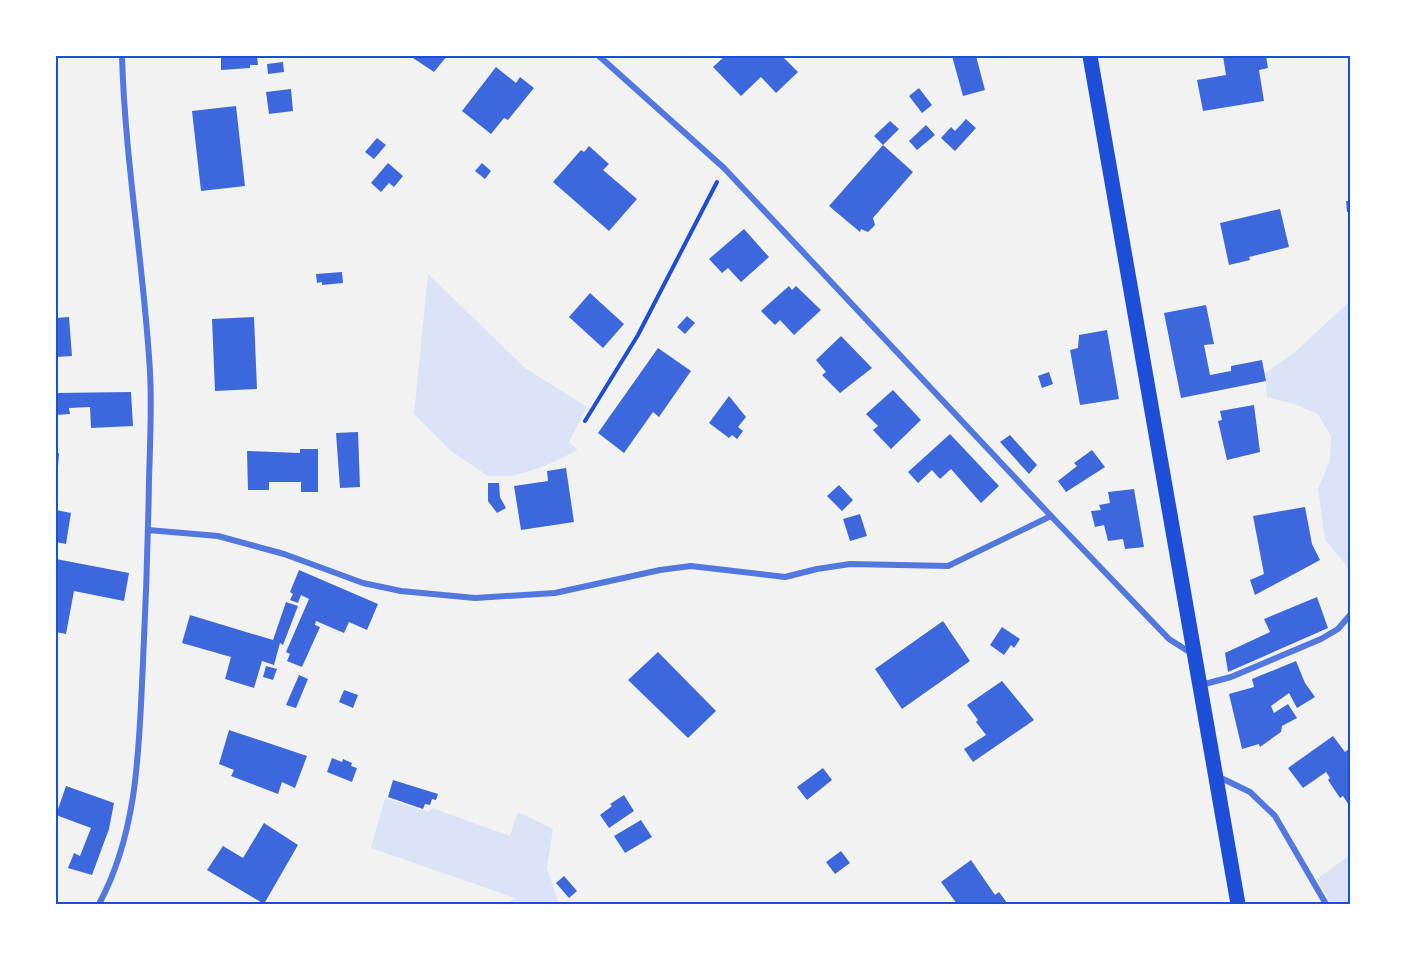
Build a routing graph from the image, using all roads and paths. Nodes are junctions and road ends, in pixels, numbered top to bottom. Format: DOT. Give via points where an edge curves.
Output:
graph roads {
  1 [pos="122,56"];
  2 [pos="599,56"];
  3 [pos="1090,56"];
  4 [pos="724,168"];
  5 [pos="585,421"];
  6 [pos="1051,516"];
  7 [pos="148,530"];
  8 [pos="1350,615"];
  9 [pos="1194,656"];
  10 [pos="1201,685"];
  11 [pos="1216,776"];
  12 [pos="99,904"];
  13 [pos="1238,904"];
  14 [pos="1326,904"];
  1 -- 7 [label="street" via="127,147 150,374"];
  2 -- 4 [label="street"];
  3 -- 9 [label="main road"];
  4 -- 5 [label="path" via="638,335"];
  4 -- 6 [label="street"];
  6 -- 7 [label="street" via="948,566 850,564 785,577 691,566 555,593 475,598 401,591 363,582 218,536"];
  6 -- 9 [label="street" via="1169,639"];
  7 -- 12 [label="street" via="139,749 133,798 126,840"];
  8 -- 10 [label="street" via="1338,629 1321,639 1231,677"];
  9 -- 10 [label="main road"];
  10 -- 11 [label="main road"];
  11 -- 13 [label="main road"];
  11 -- 14 [label="street" via="1250,792 1275,816"];
}
